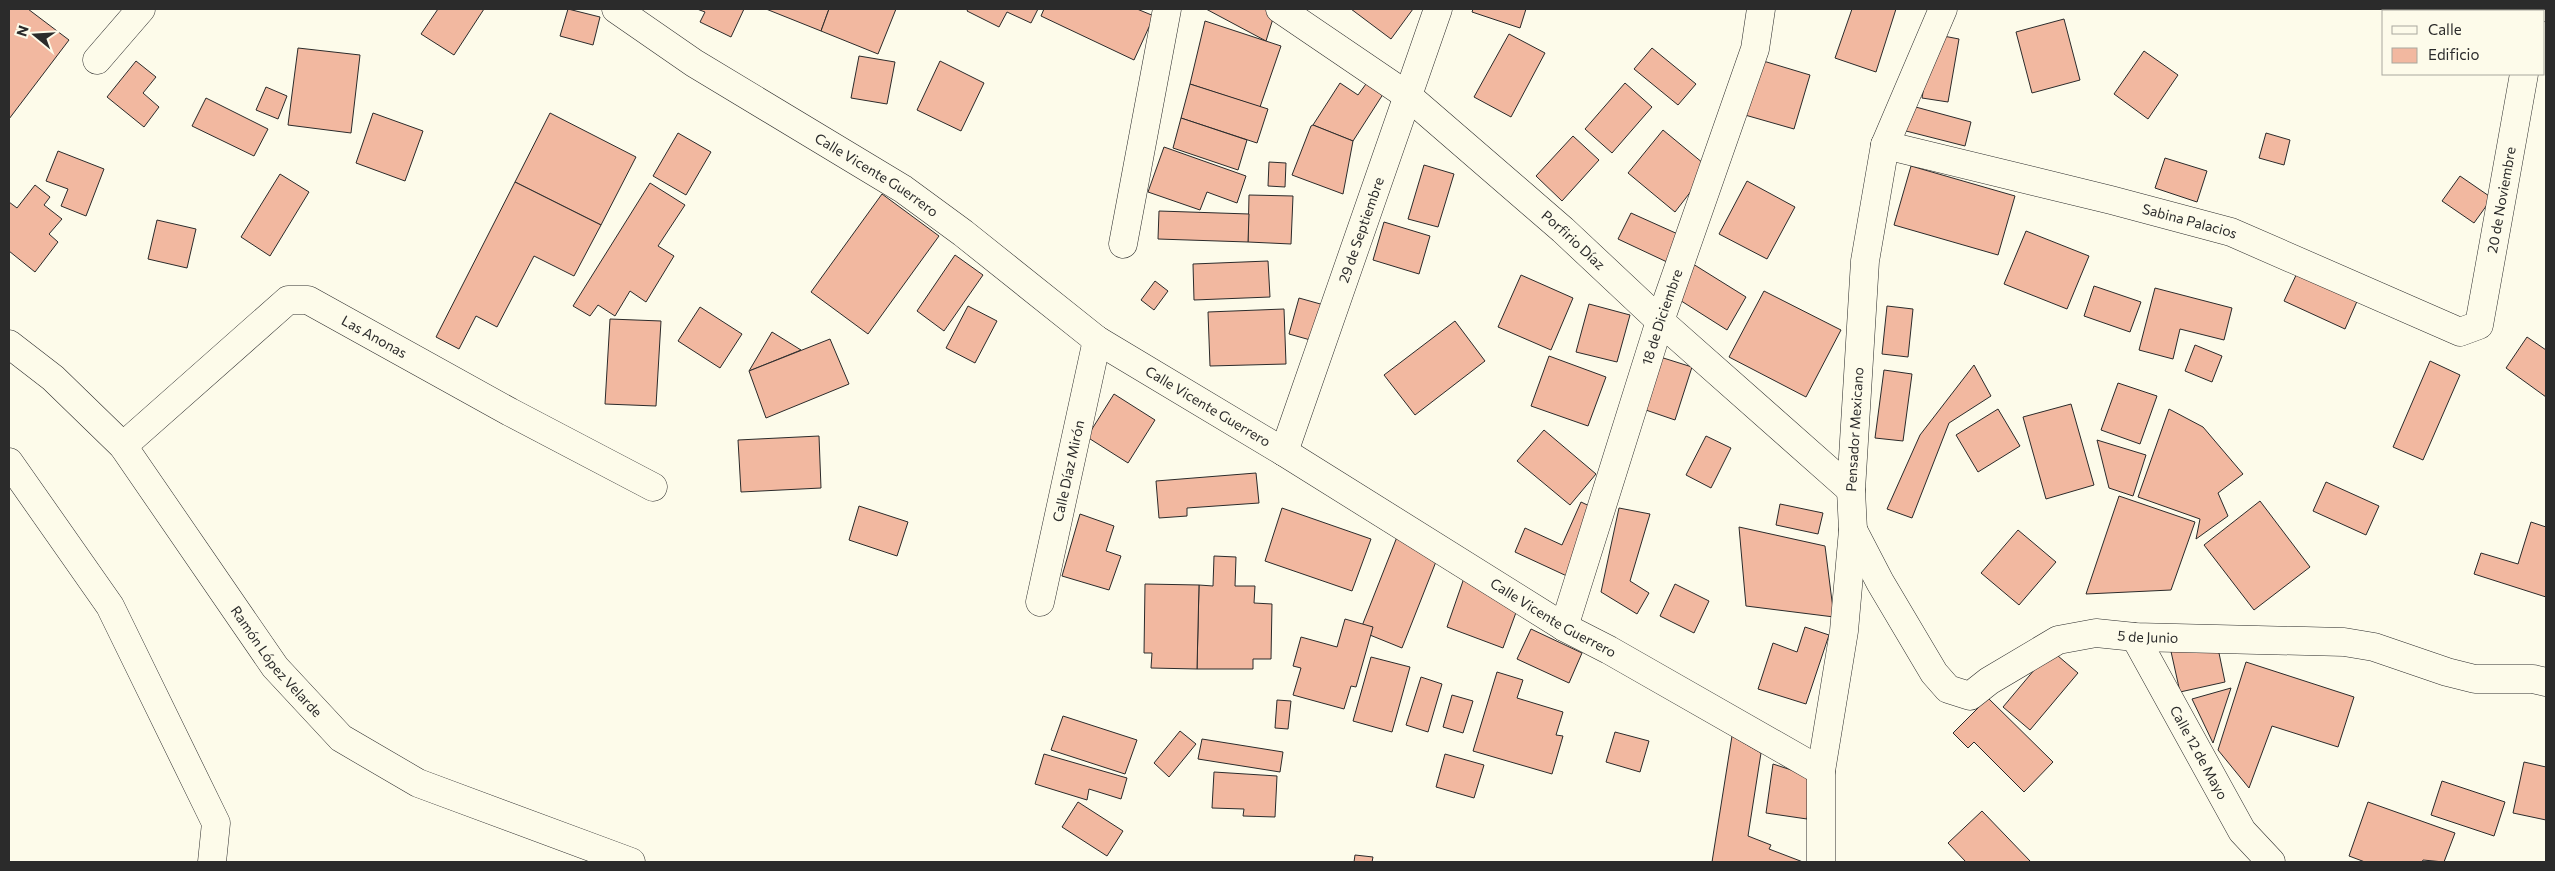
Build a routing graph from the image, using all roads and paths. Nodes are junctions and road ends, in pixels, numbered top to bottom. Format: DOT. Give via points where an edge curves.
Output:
graph roads {
  1 [pos="141,9"];
  2 [pos="616,9"];
  3 [pos="1167,9"];
  4 [pos="1280,9"];
  5 [pos="1438,9"];
  6 [pos="1761,9"];
  7 [pos="1943,9"];
  8 [pos="97,60"];
  9 [pos="2524,75"];
  10 [pos="1408,96"];
  11 [pos="1885,145"];
  12 [pos="1123,244"];
  13 [pos="1660,321"];
  14 [pos="2479,326"];
  15 [pos="1097,340"];
  16 [pos="9,344"];
  17 [pos="124,446"];
  18 [pos="1284,452"];
  19 [pos="9,462"];
  20 [pos="653,488"];
  21 [pos="1851,490"];
  22 [pos="1854,530"];
  23 [pos="1040,602"];
  24 [pos="1564,626"];
  25 [pos="2135,638"];
  26 [pos="2546,682"];
  27 [pos="1821,772"];
  28 [pos="212,862"];
  29 [pos="632,862"];
  30 [pos="1821,862"];
  31 [pos="2271,862"];
  1 -- 8 [label="street"];
  2 -- 15 [label="street, Calle Vicente Guerrero" via="694,63 903,189"];
  3 -- 12 [label="street"];
  4 -- 10 [label="street, Porfirio Díaz"];
  5 -- 10 [label="street, 29 de Septiembre"];
  6 -- 13 [label="street, 18 de Diciembre" via="1755,49"];
  7 -- 11 [label="street, Pensador Mexicano"];
  9 -- 14 [label="street, 20 de Noviembre"];
  10 -- 13 [label="street, Porfirio Díaz" via="1563,230"];
  10 -- 18 [label="street, 29 de Septiembre"];
  11 -- 14 [label="street, Sabina Palacios" via="2231,232 2460,332"];
  11 -- 21 [label="street, Pensador Mexicano" via="1865,261"];
  13 -- 21 [label="street, Porfirio Díaz"];
  13 -- 24 [label="street, 18 de Diciembre"];
  15 -- 18 [label="street, Calle Vicente Guerrero"];
  15 -- 23 [label="street, Calle Díaz Mirón"];
  16 -- 17 [label="street, Ramón López Velarde" via="53,378"];
  17 -- 20 [label="street, Las Anonas" via="288,300 308,300"];
  17 -- 29 [label="street, Ramón López Velarde" via="275,667 341,738 418,784"];
  18 -- 24 [label="street, Calle Vicente Guerrero"];
  19 -- 28 [label="street" via="110,606 216,823"];
  21 -- 22 [label="street, Pensador Mexicano"];
  22 -- 25 [label="street, 5 de Junio" via="1880,582 1934,673 1948,689 1970,696 2058,640 2096,633"];
  22 -- 27 [label="street, Pensador Mexicano" via="1844,631"];
  24 -- 27 [label="street, Calle Vicente Guerrero"];
  25 -- 26 [label="street, 5 de Junio" via="2344,642 2374,647 2475,679"];
  25 -- 31 [label="street, Calle 12 de Mayo" via="2242,831"];
  27 -- 30 [label="street, Pensador Mexicano"];
}
